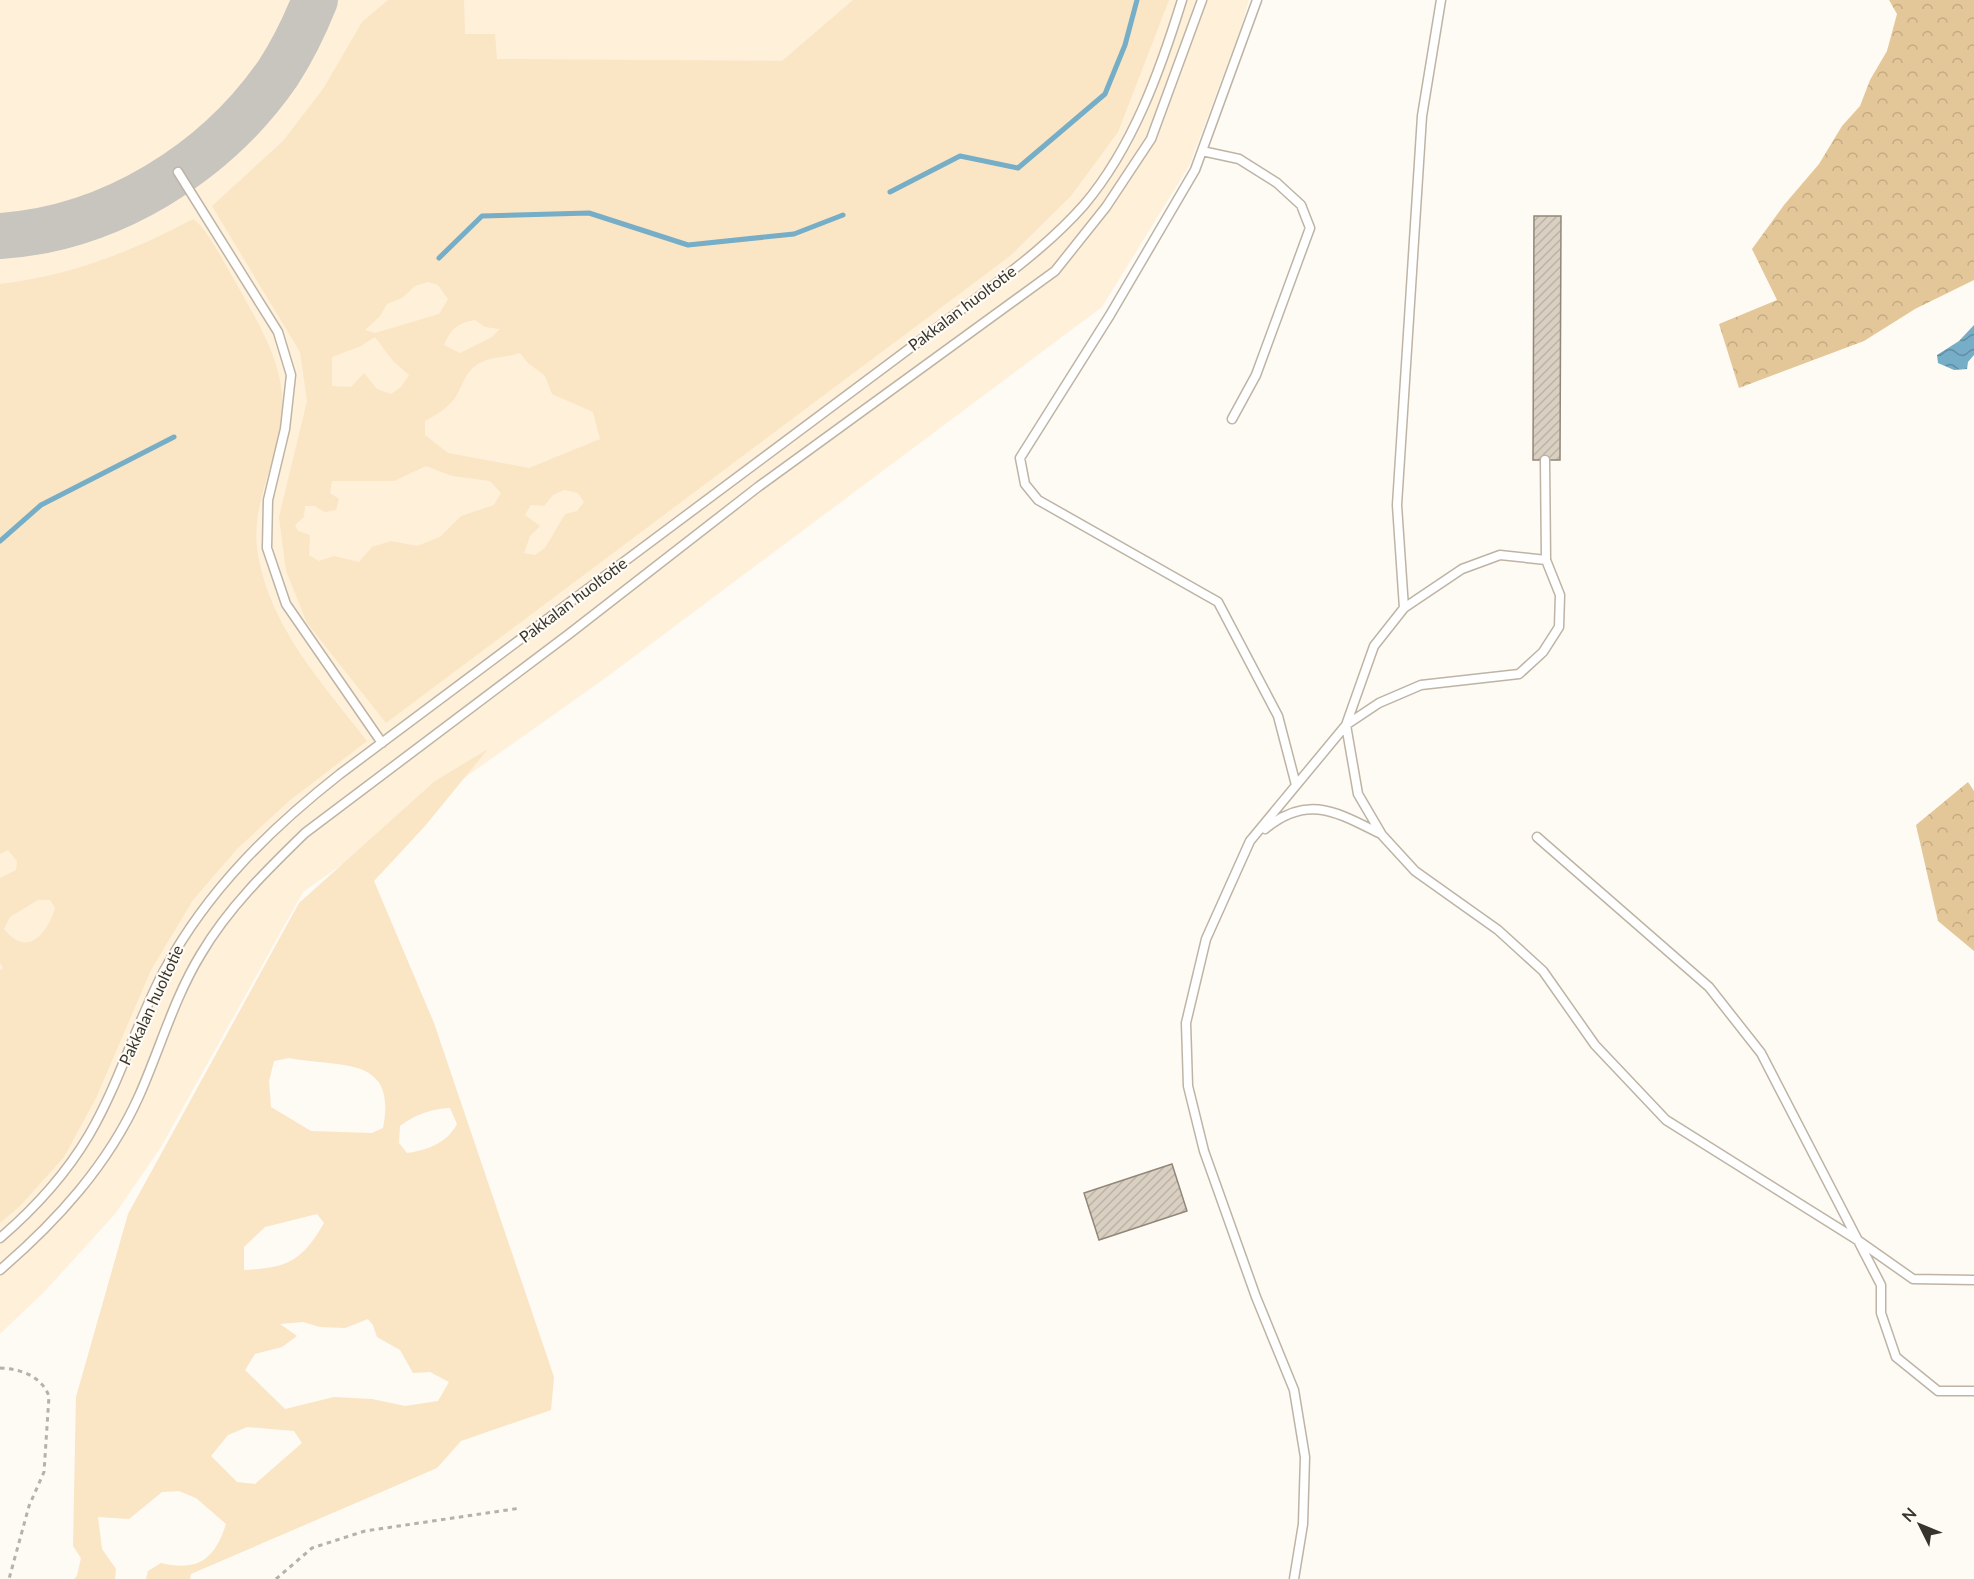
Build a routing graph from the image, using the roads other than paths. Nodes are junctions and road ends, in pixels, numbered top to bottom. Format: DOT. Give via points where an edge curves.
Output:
graph roads {
  1 [pos="1182,0"];
  2 [pos="1202,0"];
  3 [pos="1257,0"];
  4 [pos="1441,0"];
  5 [pos="1202,151"];
  6 [pos="178,172"];
  7 [pos="1232,419"];
  8 [pos="1545,460"];
  9 [pos="1546,560"];
  10 [pos="1404,608"];
  11 [pos="1346,725"];
  12 [pos="382,743"];
  13 [pos="1296,785"];
  14 [pos="1382,835"];
  15 [pos="1537,837"];
  16 [pos="1250,840"];
  17 [pos="0,1238"];
  18 [pos="1859,1241"];
  19 [pos="0,1270"];
  20 [pos="1974,1280"];
  21 [pos="1974,1391"];
  22 [pos="1294,1579"];
  1 -- 12 [label="lane, Pakkalan huoltotie" via="1165,54 1129,135 1097,187 1064,226 985,292"];
  2 -- 19 [label="lane" via="1150,139 1106,207 1055,271 758,487 305,833 267,870 201,954 112,1147 36,1239"];
  3 -- 5 [label="lane"];
  4 -- 10 [label="lane" via="1422,116 1397,504"];
  5 -- 7 [label="lane" via="1239,159 1277,183 1301,205 1310,228 1256,375"];
  5 -- 13 [label="lane" via="1195,170 1110,315 1020,458 1025,484 1038,500 1218,602 1278,716"];
  6 -- 12 [label="lane" via="278,332 291,375 285,429 268,500 267,548 286,604"];
  8 -- 9 [label="lane"];
  9 -- 10 [label="lane" via="1500,555 1462,569"];
  9 -- 11 [label="lane" via="1560,595 1559,627 1543,652 1520,674 1421,685 1379,703"];
  10 -- 11 [label="lane" via="1374,646"];
  11 -- 13 [label="lane"];
  11 -- 14 [label="lane" via="1358,794"];
  12 -- 17 [label="lane, Pakkalan huoltotie" via="294,812 243,860 213,896 164,971 89,1135 50,1189"];
  13 -- 16 [label="lane"];
  14 -- 16 [label="lane" via="1336,812 1311,807 1281,815"];
  14 -- 18 [label="lane" via="1415,872 1498,930 1543,971 1595,1045 1666,1120"];
  15 -- 18 [label="lane" via="1709,987 1761,1053"];
  16 -- 22 [label="lane" via="1206,939 1186,1023 1188,1086 1204,1151 1256,1297 1294,1389 1305,1457 1303,1524"];
  18 -- 20 [label="lane" via="1913,1279"];
  18 -- 21 [label="lane" via="1881,1285 1881,1313 1896,1357 1938,1391"];
}
